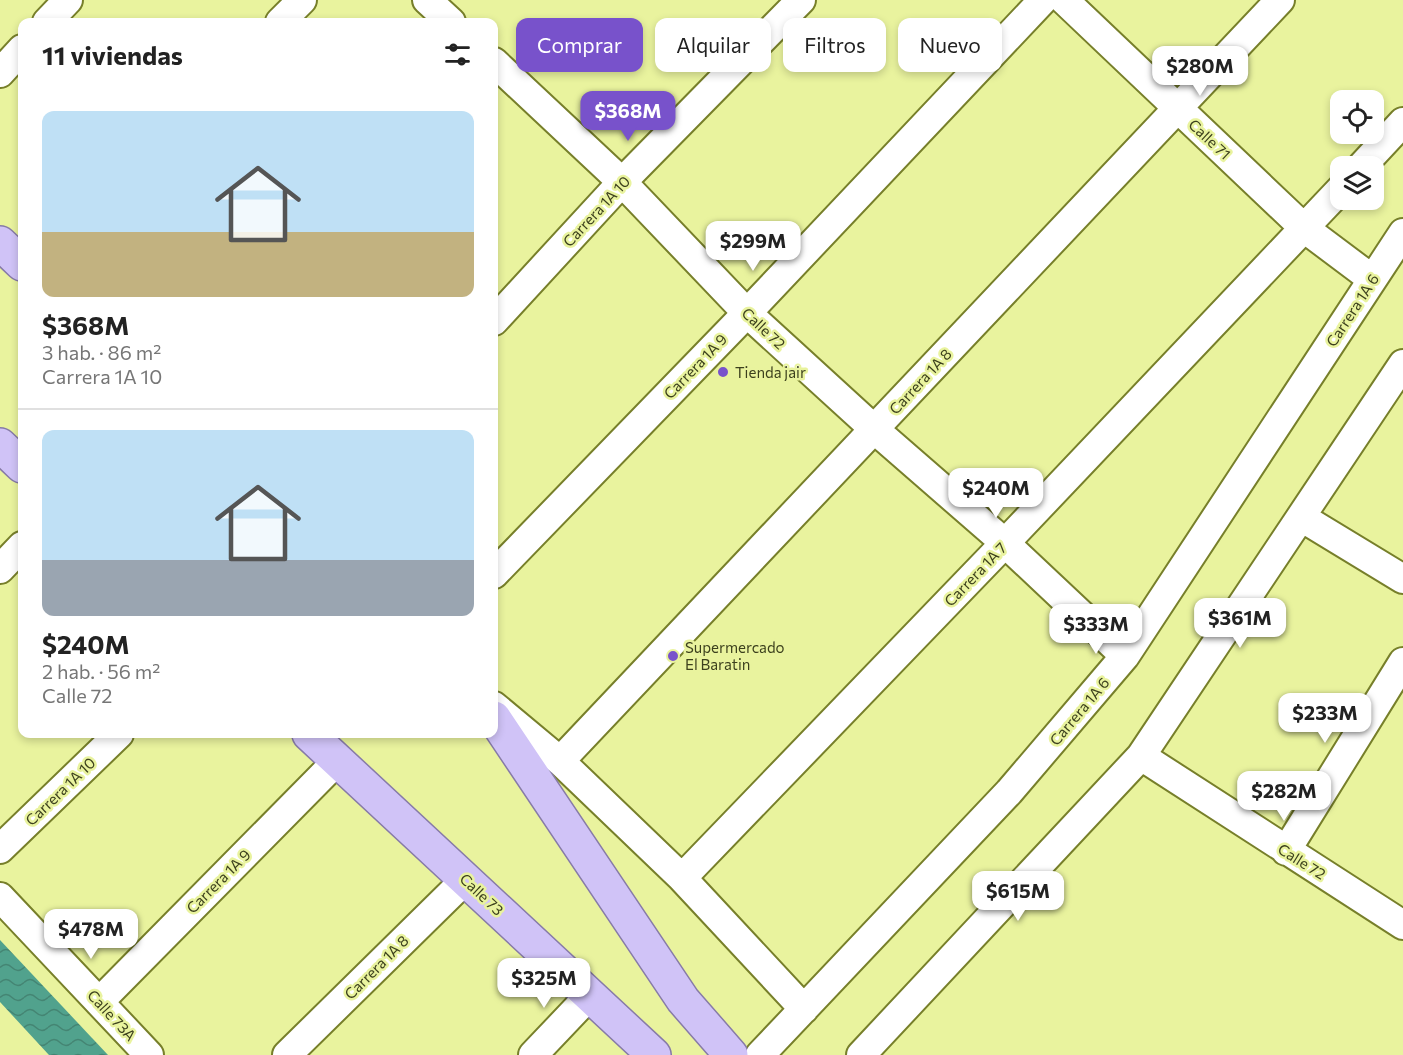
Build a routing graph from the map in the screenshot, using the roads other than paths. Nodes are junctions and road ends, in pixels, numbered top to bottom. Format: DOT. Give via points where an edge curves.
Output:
graph roads {
  1 [pos="68,0"];
  2 [pos="302,0"];
  3 [pos="427,0"];
  4 [pos="801,0"];
  5 [pos="1043,0"];
  6 [pos="1064,0"];
  7 [pos="1280,0"];
  8 [pos="51,18"];
  9 [pos="284,18"];
  10 [pos="447,18"];
  11 [pos="18,53"];
  12 [pos="498,66"];
  13 [pos="0,73"];
  14 [pos="1178,108"];
  15 [pos="1403,122"];
  16 [pos="1371,156"];
  17 [pos="622,182"];
  18 [pos="1330,201"];
  19 [pos="1304,228"];
  20 [pos="1403,233"];
  21 [pos="0,243"];
  22 [pos="18,260"];
  23 [pos="1372,279"];
  24 [pos="747,313"];
  25 [pos="498,317"];
  26 [pos="1403,364"];
  27 [pos="874,429"];
  28 [pos="0,445"];
  29 [pos="18,462"];
  30 [pos="1301,517"];
  31 [pos="1005,543"];
  32 [pos="18,550"];
  33 [pos="0,569"];
  34 [pos="498,570"];
  35 [pos="1403,579"];
  36 [pos="1125,656"];
  37 [pos="1403,662"];
  38 [pos="498,708"];
  39 [pos="498,724"];
  40 [pos="115,738"];
  41 [pos="313,738"];
  42 [pos="1141,756"];
  43 [pos="338,760"];
  44 [pos="560,761"];
  45 [pos="0,849"];
  46 [pos="1286,851"];
  47 [pos="682,878"];
  48 [pos="466,879"];
  49 [pos="0,897"];
  50 [pos="1400,916"];
  51 [pos="590,995"];
  52 [pos="99,1002"];
  53 [pos="804,1009"];
  54 [pos="149,1055"];
  55 [pos="287,1055"];
  56 [pos="532,1055"];
  57 [pos="654,1055"];
  58 [pos="731,1055"];
  59 [pos="760,1055"];
  60 [pos="861,1055"];
  1 -- 8 [label="street"];
  2 -- 9 [label="street"];
  3 -- 10 [label="street"];
  4 -- 17 [label="street, Carrera 1A 10"];
  5 -- 24 [label="street, Carrera 1A 9"];
  6 -- 14 [label="street, Calle 71"];
  7 -- 14 [label="street, Carrera 1A 8"];
  11 -- 13 [label="street"];
  12 -- 17 [label="street, Calle 72"];
  14 -- 19 [label="street, Calle 71"];
  14 -- 27 [label="street, Carrera 1A 8"];
  15 -- 16 [label="street"];
  17 -- 24 [label="street, Calle 72"];
  17 -- 25 [label="street, Carrera 1A 10"];
  18 -- 19 [label="street, Carrera 1A 7"];
  19 -- 23 [label="street, Calle 71"];
  19 -- 31 [label="street, Carrera 1A 7"];
  20 -- 23 [label="street, Carrera 1A 6"];
  21 -- 22 [label="main road"];
  23 -- 36 [label="street, Carrera 1A 6"];
  24 -- 27 [label="street, Calle 72"];
  24 -- 34 [label="street, Carrera 1A 9"];
  26 -- 30 [label="street"];
  27 -- 31 [label="street, Calle 72"];
  27 -- 44 [label="street, Carrera 1A 8"];
  28 -- 29 [label="main road"];
  30 -- 35 [label="street"];
  30 -- 42 [label="street"];
  31 -- 36 [label="street, Calle 72"];
  31 -- 47 [label="street, Carrera 1A 7"];
  32 -- 33 [label="street"];
  36 -- 53 [label="street, Carrera 1A 6" via="1009,792"];
  37 -- 46 [label="street"];
  38 -- 44 [label="street"];
  39 -- 58 [label="main road" via="683,1000"];
  40 -- 45 [label="street, Carrera 1A 10"];
  41 -- 43 [label="main road, Calle 73"];
  42 -- 46 [label="street, Calle 72"];
  42 -- 60 [label="street"];
  43 -- 48 [label="main road, Calle 73"];
  43 -- 52 [label="street, Carrera 1A 9"];
  44 -- 47 [label="street"];
  46 -- 50 [label="street, Calle 72"];
  47 -- 53 [label="street"];
  48 -- 51 [label="main road, Calle 73"];
  48 -- 55 [label="street, Carrera 1A 8"];
  49 -- 52 [label="street, Calle 73A"];
  51 -- 56 [label="street"];
  51 -- 57 [label="main road, Calle 73"];
  52 -- 54 [label="street, Calle 73A"];
  53 -- 59 [label="street, Carrera 1A 6"];
}
